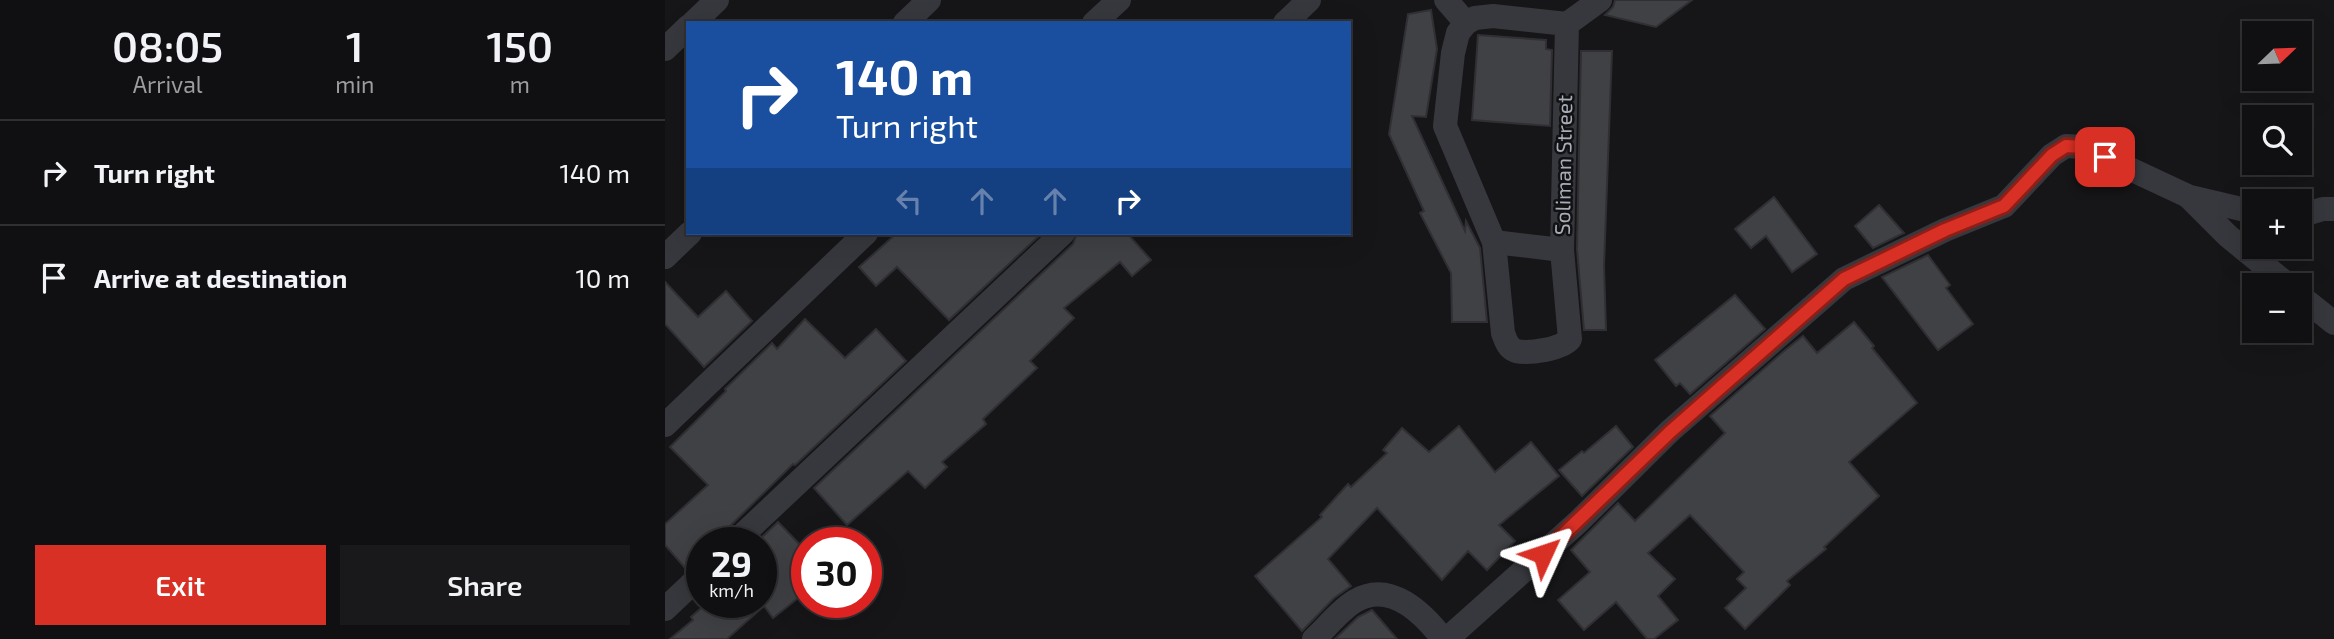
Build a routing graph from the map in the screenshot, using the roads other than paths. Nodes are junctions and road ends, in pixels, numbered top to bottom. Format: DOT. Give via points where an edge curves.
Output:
graph roads {
  1 [pos="717,0"];
  2 [pos="929,0"];
  3 [pos="1119,0"];
  4 [pos="1309,0"];
  5 [pos="1446,0"];
  6 [pos="1601,0"];
  7 [pos="695,21"];
  8 [pos="907,21"];
  9 [pos="1096,21"];
  10 [pos="1287,21"];
  11 [pos="1466,23"];
  12 [pos="1567,24"];
  13 [pos="686,29"];
  14 [pos="665,49"];
  15 [pos="2190,197"];
  16 [pos="2242,209"];
  17 [pos="2334,209"];
  18 [pos="2312,212"];
  19 [pos="688,235"];
  20 [pos="864,235"];
  21 [pos="1061,235"];
  22 [pos="1494,242"];
  23 [pos="1562,250"];
  24 [pos="665,257"];
  25 [pos="2273,273"];
  26 [pos="2312,305"];
  27 [pos="2334,323"];
  28 [pos="665,425"];
  29 [pos="751,527"];
  30 [pos="686,589"];
  31 [pos="665,609"];
  32 [pos="1314,639"];
  33 [pos="1445,639"];
  1 -- 7 [label="street"];
  2 -- 8 [label="street"];
  3 -- 9 [label="street"];
  4 -- 10 [label="street"];
  5 -- 11 [label="street"];
  6 -- 12 [label="street"];
  11 -- 12 [label="street" via="1493,16"];
  11 -- 22 [label="street" via="1458,33 1453,54 1445,126"];
  12 -- 23 [label="street, Soliman Street"];
  13 -- 14 [label="street"];
  15 -- 16 [label="street"];
  15 -- 25 [label="street"];
  15 -- 33 [label="street" via="2083,147 2066,146 2004,206 1844,279"];
  17 -- 18 [label="street"];
  19 -- 24 [label="street"];
  20 -- 28 [label="street"];
  21 -- 29 [label="street"];
  22 -- 23 [label="street"];
  22 -- 23 [label="street, Soliman Street" via="1503,334 1507,345 1517,351 1556,348 1570,339"];
  26 -- 27 [label="street"];
  30 -- 31 [label="street"];
  32 -- 33 [label="street" via="1355,601 1375,594 1392,596 1424,615"];
}
